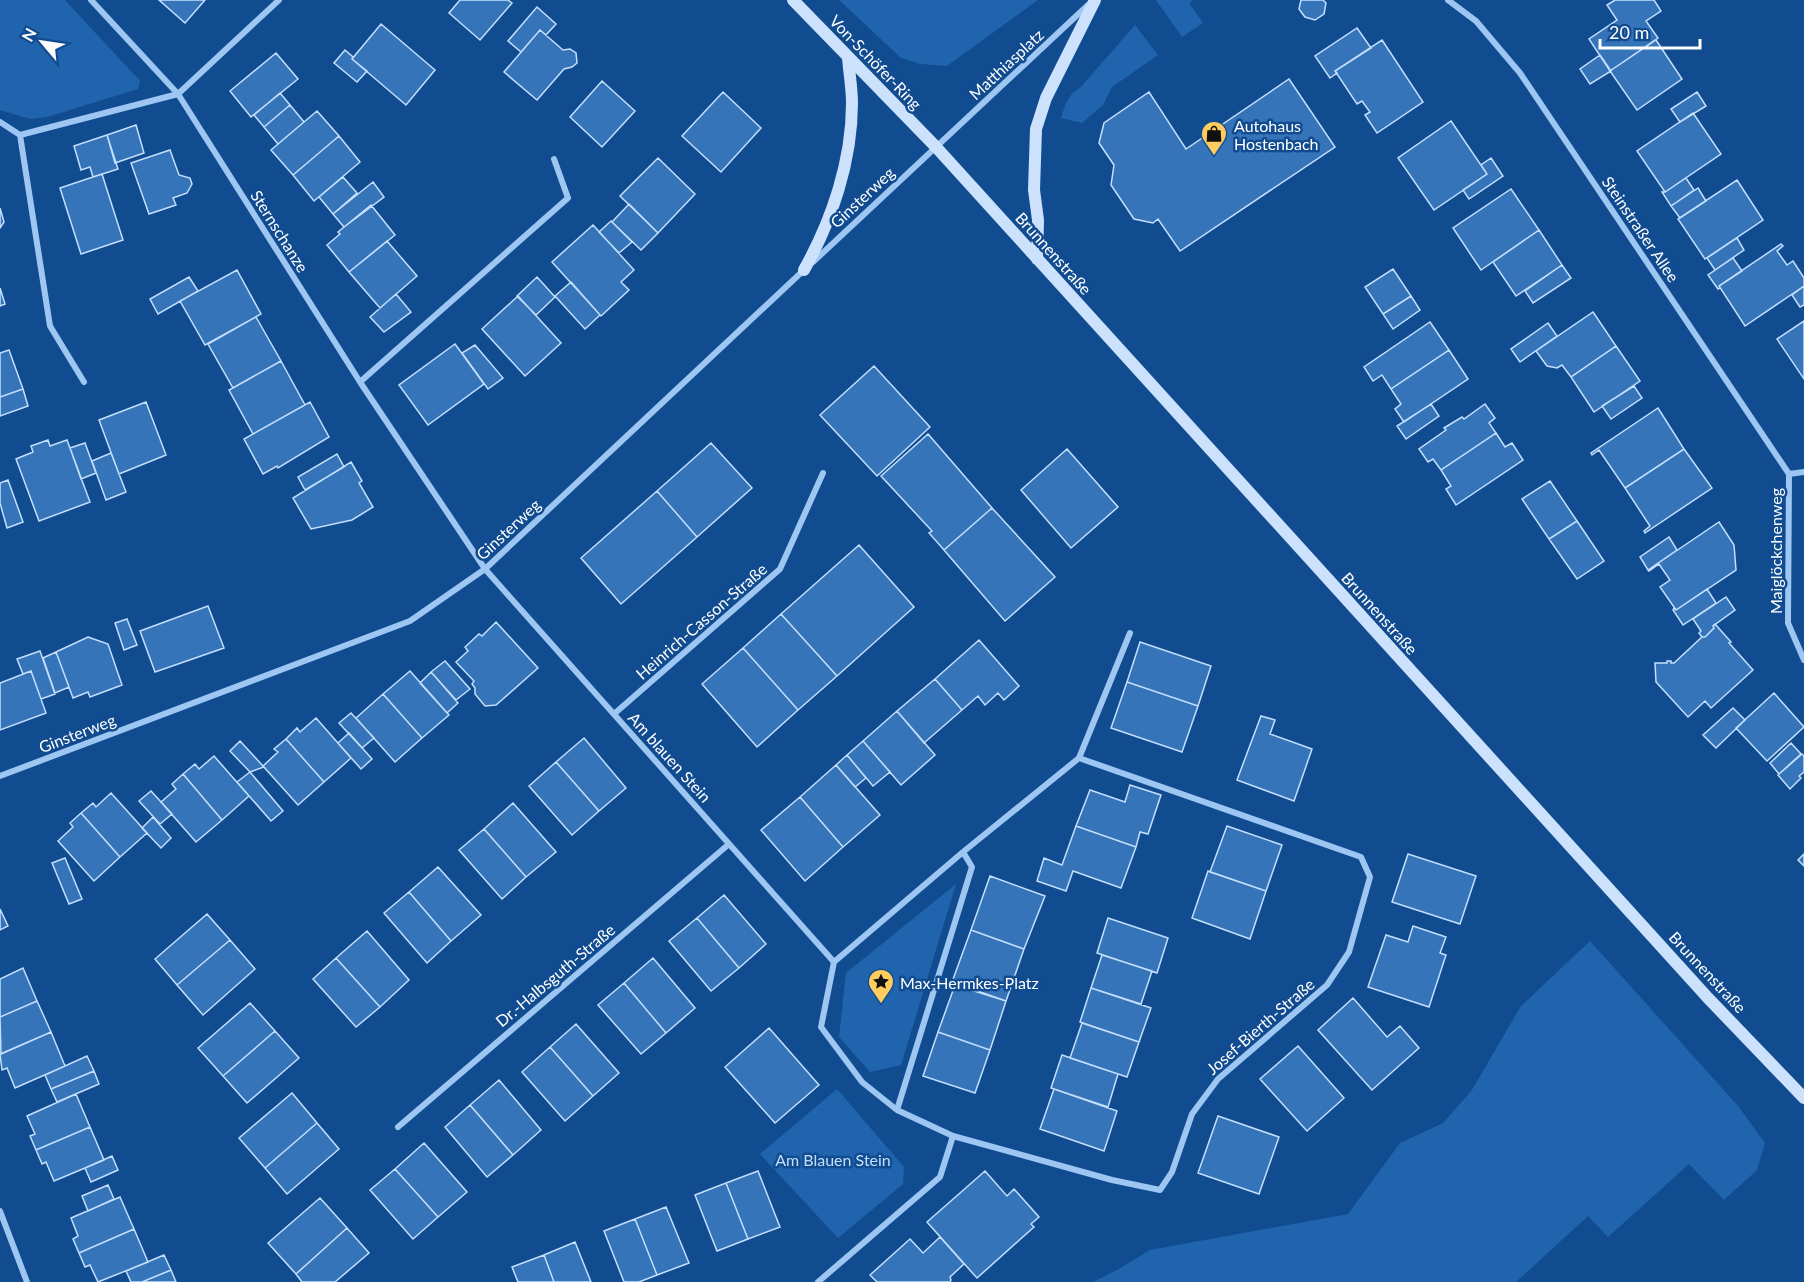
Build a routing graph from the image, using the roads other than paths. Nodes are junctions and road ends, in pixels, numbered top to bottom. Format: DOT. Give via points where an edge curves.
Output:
graph roads {
  1 [pos="91,0"];
  2 [pos="279,0"];
  3 [pos="793,0"];
  4 [pos="1094,0"];
  5 [pos="1448,0"];
  6 [pos="848,57"];
  7 [pos="178,94"];
  8 [pos="0,122"];
  9 [pos="20,135"];
  10 [pos="936,147"];
  11 [pos="554,159"];
  12 [pos="1037,259"];
  13 [pos="804,270"];
  14 [pos="84,382"];
  15 [pos="360,382"];
  16 [pos="1804,472"];
  17 [pos="823,473"];
  18 [pos="1790,474"];
  19 [pos="484,569"];
  20 [pos="1130,633"];
  21 [pos="1804,660"];
  22 [pos="614,714"];
  23 [pos="1079,758"];
  24 [pos="0,776"];
  25 [pos="729,844"];
  26 [pos="963,852"];
  27 [pos="834,962"];
  28 [pos="1804,1098"];
  29 [pos="897,1110"];
  30 [pos="398,1127"];
  31 [pos="952,1136"];
  32 [pos="0,1211"];
  33 [pos="27,1282"];
  34 [pos="818,1282"];
  1 -- 7 [label="street, Sternschanze"];
  2 -- 7 [label="street"];
  3 -- 6 [label="main road, Von-Schöfer-Ring"];
  4 -- 10 [label="street, Matthiasplatz"];
  4 -- 12 [label="main road" via="1046,98 1036,129"];
  5 -- 18 [label="street, Steinstraßer Allee" via="1476,21 1520,73"];
  6 -- 10 [label="main road, Von-Schöfer-Ring"];
  6 -- 13 [label="main road" via="852,103 841,181"];
  7 -- 9 [label="street"];
  7 -- 15 [label="street, Sternschanze"];
  8 -- 9 [label="street"];
  9 -- 14 [label="street" via="50,326"];
  10 -- 12 [label="main road, Brunnenstraße"];
  10 -- 13 [label="street, Ginsterweg"];
  11 -- 15 [label="street" via="568,198"];
  12 -- 28 [label="main road, Brunnenstraße" via="1668,954"];
  13 -- 19 [label="street, Ginsterweg"];
  15 -- 19 [label="street, Sternschanze"];
  16 -- 18 [label="street"];
  17 -- 22 [label="street, Heinrich-Casson-Straße" via="780,569"];
  18 -- 21 [label="street, Maiglöckchenweg" via="1788,623"];
  19 -- 22 [label="street, Am blauen Stein"];
  19 -- 24 [label="street, Ginsterweg" via="410,621"];
  20 -- 23 [label="street"];
  22 -- 25 [label="street, Am blauen Stein"];
  23 -- 26 [label="street"];
  23 -- 31 [label="street, Josef-Bierth-Straße" via="1361,857 1370,876 1349,952 1327,985 1218,1078 1192,1114 1172,1172 1160,1190"];
  25 -- 27 [label="street, Am blauen Stein"];
  25 -- 30 [label="street, Dr.-Halbsguth-Straße"];
  26 -- 27 [label="street"];
  26 -- 29 [label="street" via="972,867"];
  27 -- 29 [label="street" via="821,1027 862,1082"];
  29 -- 31 [label="street"];
  31 -- 34 [label="street" via="940,1178"];
  32 -- 33 [label="street"];
}
